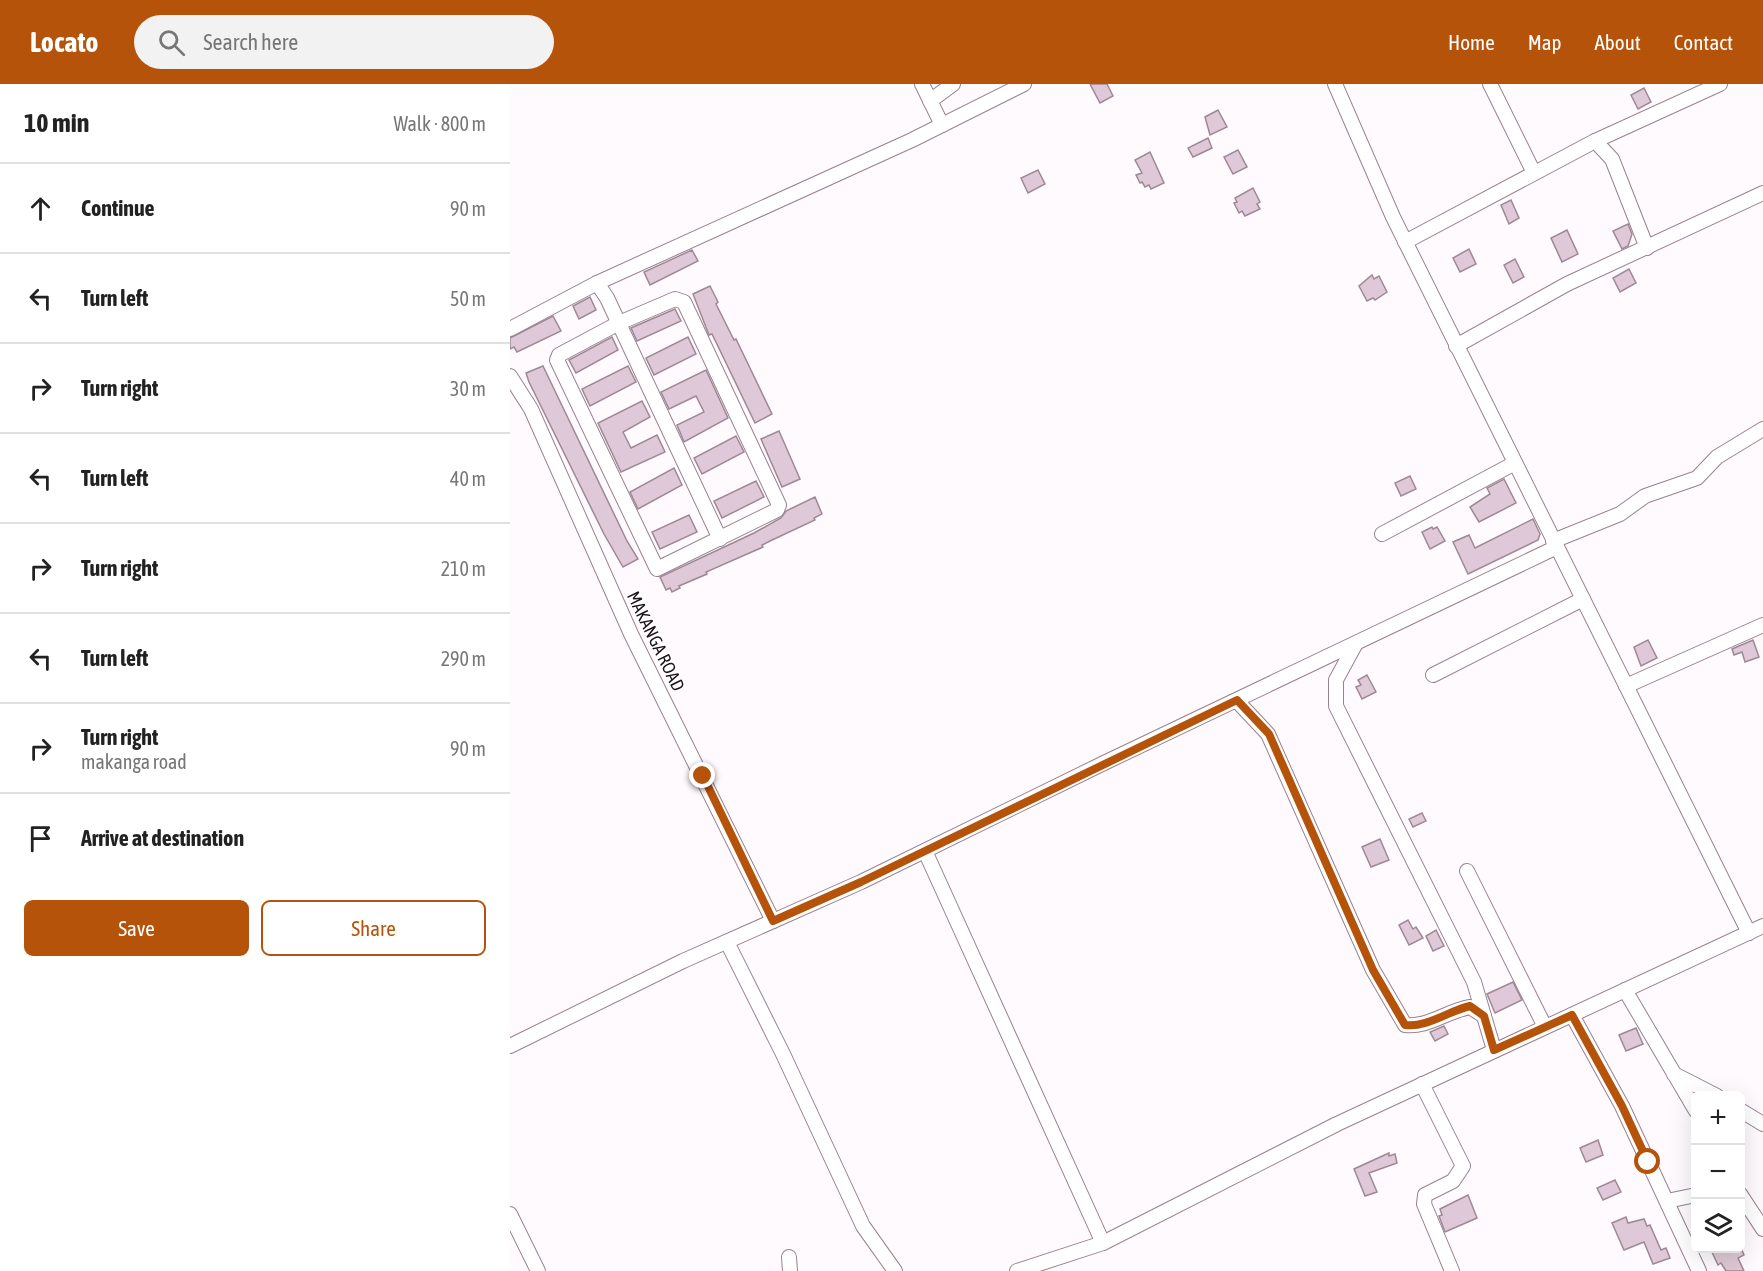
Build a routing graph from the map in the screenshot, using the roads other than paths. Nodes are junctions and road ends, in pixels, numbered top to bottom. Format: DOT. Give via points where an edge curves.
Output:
graph roads {
  1 [pos="922,84"];
  2 [pos="953,84"];
  3 [pos="1024,84"];
  4 [pos="1335,84"];
  5 [pos="1490,84"];
  6 [pos="1720,84"];
  7 [pos="930,101"];
  8 [pos="942,125"];
  9 [pos="1596,141"];
  10 [pos="1534,173"];
  11 [pos="1763,193"];
  12 [pos="1405,242"];
  13 [pos="1647,248"];
  14 [pos="597,283"];
  15 [pos="619,323"];
  16 [pos="510,329"];
  17 [pos="1456,346"];
  18 [pos="510,376"];
  19 [pos="1763,429"];
  20 [pos="1515,463"];
  21 [pos="1382,534"];
  22 [pos="720,539"];
  23 [pos="1555,544"];
  24 [pos="1582,599"];
  25 [pos="1763,625"];
  26 [pos="1355,645"];
  27 [pos="1433,675"];
  28 [pos="1626,686"];
  29 [pos="1237,700"];
  30 [pos="925,851"];
  31 [pos="1467,871"];
  32 [pos="773,921"];
  33 [pos="1763,926"];
  34 [pos="1749,933"];
  35 [pos="727,942"];
  36 [pos="1625,990"];
  37 [pos="1572,1015"];
  38 [pos="1484,1016"];
  39 [pos="1545,1027"];
  40 [pos="510,1046"];
  41 [pos="1494,1050"];
  42 [pos="1674,1074"];
  43 [pos="1422,1084"];
  44 [pos="1709,1091"];
  45 [pos="1691,1104"];
  46 [pos="1745,1113"];
  47 [pos="1763,1124"];
  48 [pos="1691,1196"];
  49 [pos="1743,1199"];
  50 [pos="1667,1202"];
  51 [pos="510,1214"];
  52 [pos="1763,1229"];
  53 [pos="1103,1243"];
  54 [pos="538,1271"];
  55 [pos="895,1271"];
  56 [pos="1017,1271"];
  57 [pos="1452,1271"];
  58 [pos="1699,1271"];
  1 -- 7 [label="street"];
  2 -- 7 [label="street"];
  3 -- 8 [label="street"];
  4 -- 12 [label="street"];
  5 -- 10 [label="street"];
  6 -- 9 [label="street"];
  7 -- 8 [label="street"];
  8 -- 14 [label="street"];
  9 -- 10 [label="street"];
  9 -- 13 [label="street" via="1612,159"];
  10 -- 12 [label="street"];
  11 -- 13 [label="street"];
  12 -- 17 [label="street"];
  13 -- 17 [label="street" via="1568,284"];
  14 -- 15 [label="street"];
  14 -- 16 [label="street"];
  15 -- 22 [label="street"];
  15 -- 22 [label="street" via="675,299 684,302 779,500 777,510"];
  15 -- 22 [label="street" via="559,355 559,365 654,567 662,569"];
  17 -- 20 [label="street"];
  18 -- 32 [label="street, MAKANGA ROAD" via="531,409 631,634"];
  19 -- 23 [label="street" via="1717,457 1697,478 1645,496 1620,514"];
  20 -- 21 [label="street"];
  20 -- 23 [label="street"];
  23 -- 24 [label="street"];
  23 -- 26 [label="street"];
  24 -- 27 [label="street"];
  24 -- 28 [label="street"];
  25 -- 28 [label="street"];
  26 -- 29 [label="street"];
  26 -- 38 [label="street" via="1336,680 1336,706 1474,982"];
  28 -- 34 [label="street"];
  29 -- 30 [label="street"];
  29 -- 38 [label="street" via="1269,734 1373,970 1405,1025 1418,1027 1470,1006"];
  30 -- 32 [label="street"];
  30 -- 53 [label="street"];
  31 -- 39 [label="street"];
  32 -- 35 [label="street"];
  33 -- 34 [label="street"];
  34 -- 36 [label="street"];
  35 -- 40 [label="street"];
  35 -- 55 [label="street" via="863,1226"];
  36 -- 37 [label="street"];
  36 -- 42 [label="street"];
  37 -- 39 [label="street"];
  37 -- 50 [label="street" via="1622,1106"];
  38 -- 41 [label="street"];
  39 -- 41 [label="street"];
  41 -- 43 [label="street"];
  42 -- 44 [label="street"];
  42 -- 45 [label="street"];
  43 -- 53 [label="street"];
  43 -- 57 [label="street" via="1463,1166 1453,1181 1425,1195 1424,1204"];
  46 -- 47 [label="street"];
  48 -- 50 [label="street"];
  49 -- 52 [label="street"];
  50 -- 58 [label="street"];
  51 -- 54 [label="street"];
  53 -- 56 [label="street"];
}
